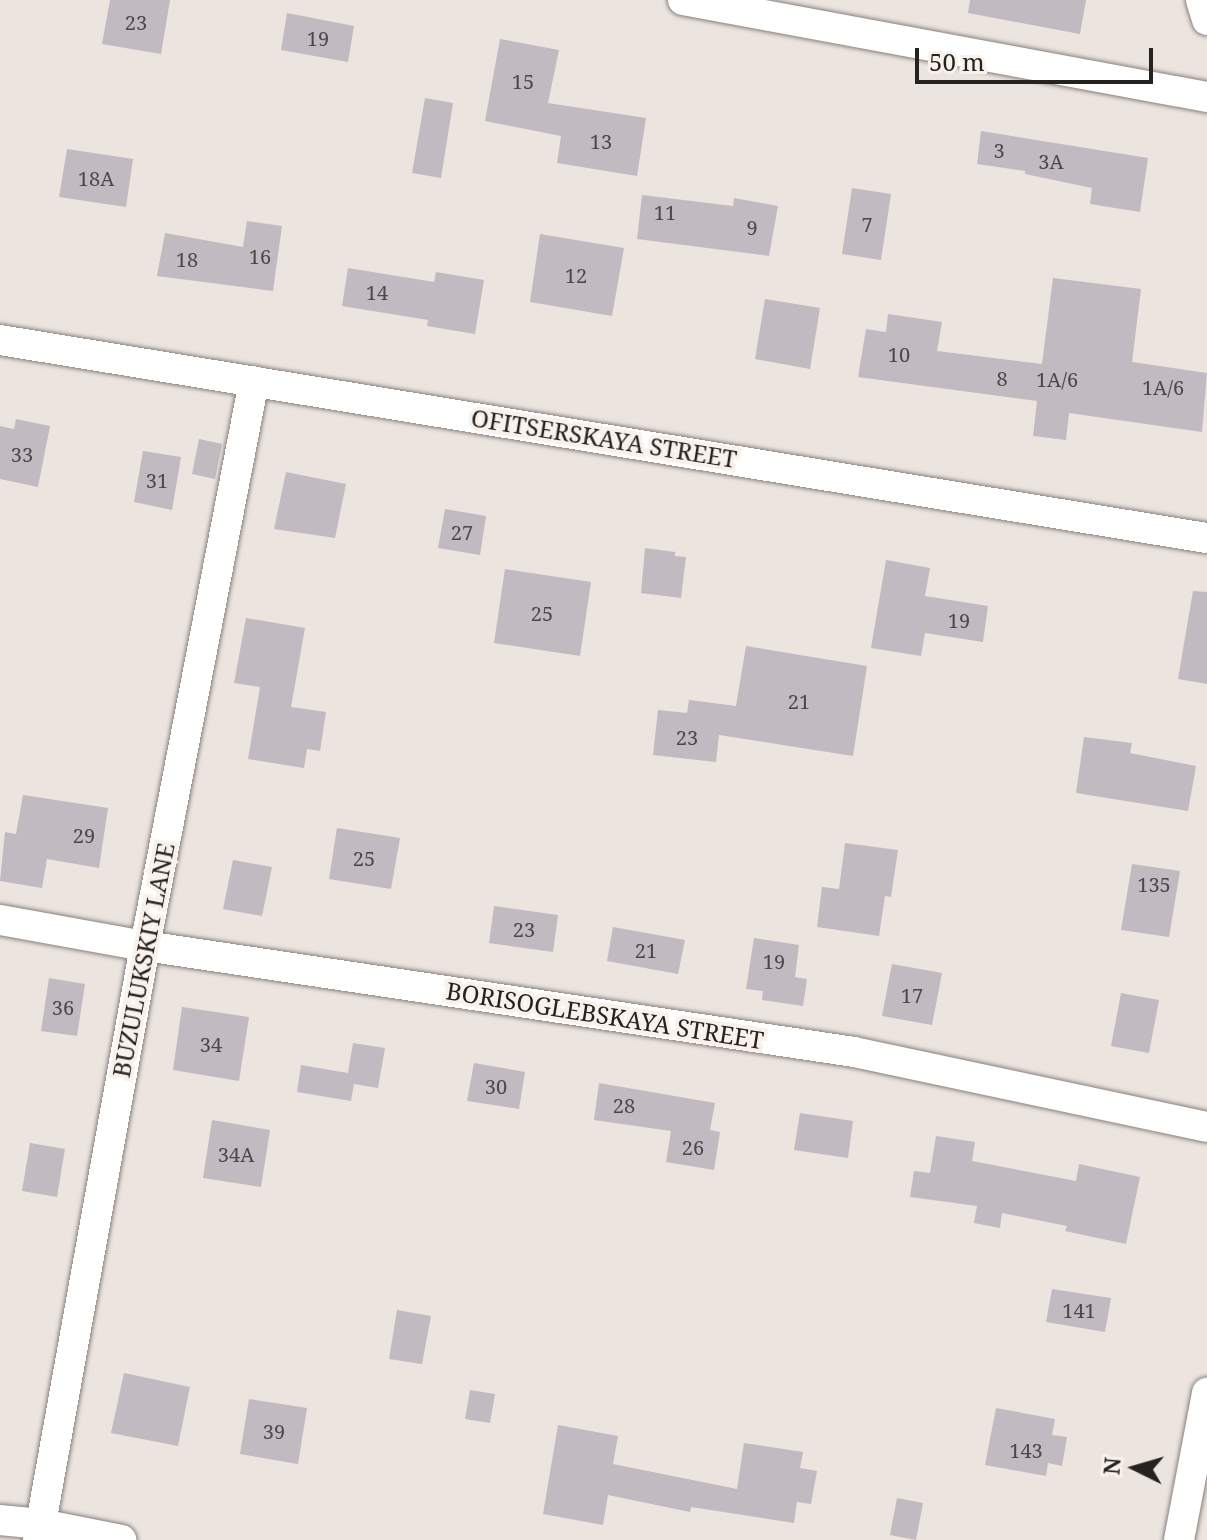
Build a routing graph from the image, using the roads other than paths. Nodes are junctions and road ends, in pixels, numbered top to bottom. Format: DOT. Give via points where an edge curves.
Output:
graph roads {
  1 [pos="683,0"];
  2 [pos="1201,0"];
  3 [pos="1207,20"];
  4 [pos="1207,97"];
  5 [pos="0,340"];
  6 [pos="254,381"];
  7 [pos="1207,538"];
  8 [pos="0,920"];
  9 [pos="145,946"];
  10 [pos="1207,1127"];
  11 [pos="1207,1393"];
  12 [pos="0,1520"];
  13 [pos="40,1532"];
  14 [pos="121,1540"];
  15 [pos="1179,1540"];
  1 -- 4 [label="street"];
  2 -- 3 [label="street"];
  5 -- 6 [label="street, OFITSERSKAYA STREET"];
  6 -- 7 [label="street, OFITSERSKAYA STREET"];
  6 -- 9 [label="street, BUZULUKSKIY LANE"];
  8 -- 9 [label="street, BORISOGLEBSKAYA STREET"];
  9 -- 10 [label="street, BORISOGLEBSKAYA STREET" via="854,1052"];
  9 -- 13 [label="street, BUZULUKSKIY LANE"];
  11 -- 15 [label="street"];
  12 -- 13 [label="street"];
  13 -- 14 [label="street"];
}
